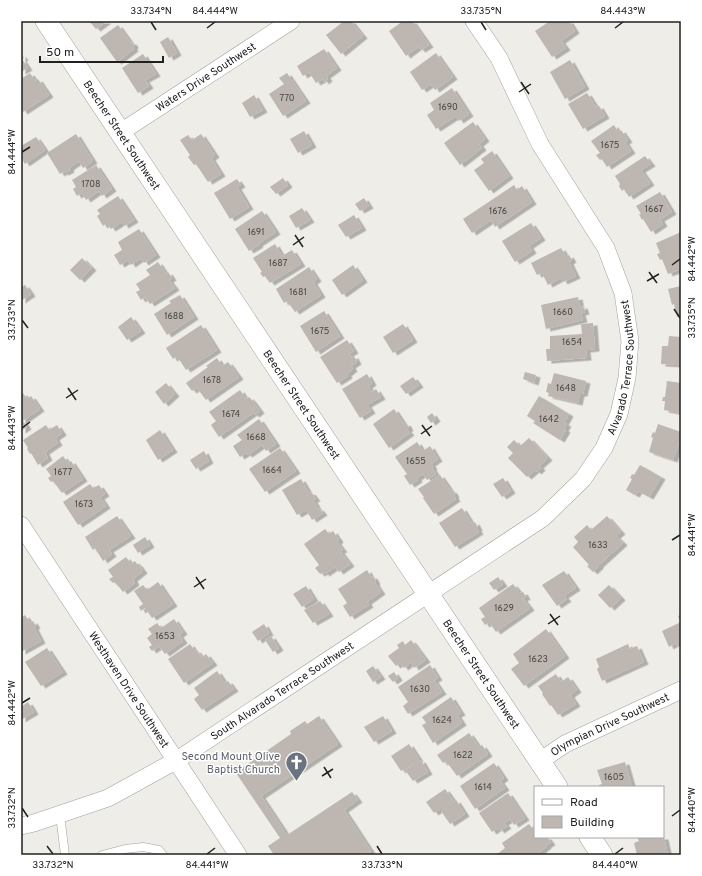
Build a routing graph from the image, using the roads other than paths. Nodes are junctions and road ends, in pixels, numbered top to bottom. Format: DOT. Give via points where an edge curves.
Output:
graph roads {
  1 [pos="46,21"];
  2 [pos="291,21"];
  3 [pos="474,21"];
  4 [pos="120,132"];
  5 [pos="21,525"];
  6 [pos="429,594"];
  7 [pos="681,690"];
  8 [pos="177,760"];
  9 [pos="540,760"];
  10 [pos="556,786"];
  11 [pos="60,815"];
  12 [pos="21,826"];
  13 [pos="591,838"];
  14 [pos="65,855"];
  15 [pos="102,855"];
  16 [pos="163,855"];
  17 [pos="238,855"];
  18 [pos="602,855"];
  1 -- 4 [label="street, Beecher Street Southwest"];
  2 -- 4 [label="street, Waters Drive Southwest"];
  3 -- 6 [label="street, Alvarado Terrace Southwest" via="499,58 540,144 606,248 623,293 630,341 627,378 619,414 604,448 583,479 543,518"];
  4 -- 6 [label="street, Beecher Street Southwest"];
  5 -- 8 [label="street, Westhaven Drive Southwest"];
  6 -- 8 [label="street, South Alvarado Terrace Southwest"];
  6 -- 9 [label="street, Beecher Street Southwest"];
  7 -- 9 [label="street, Olympian Drive Southwest" via="565,744"];
  8 -- 11 [label="street, South Alvarado Terrace Southwest" via="108,798"];
  8 -- 17 [label="street, Westhaven Drive Southwest"];
  9 -- 10 [label="street, Beecher Street Southwest"];
  11 -- 12 [label="street, South Alvarado Terrace Southwest"];
  11 -- 14 [label="lane"];
  13 -- 18 [label="street"];
  15 -- 16 [label="lane" via="143,847 159,850"];
}
